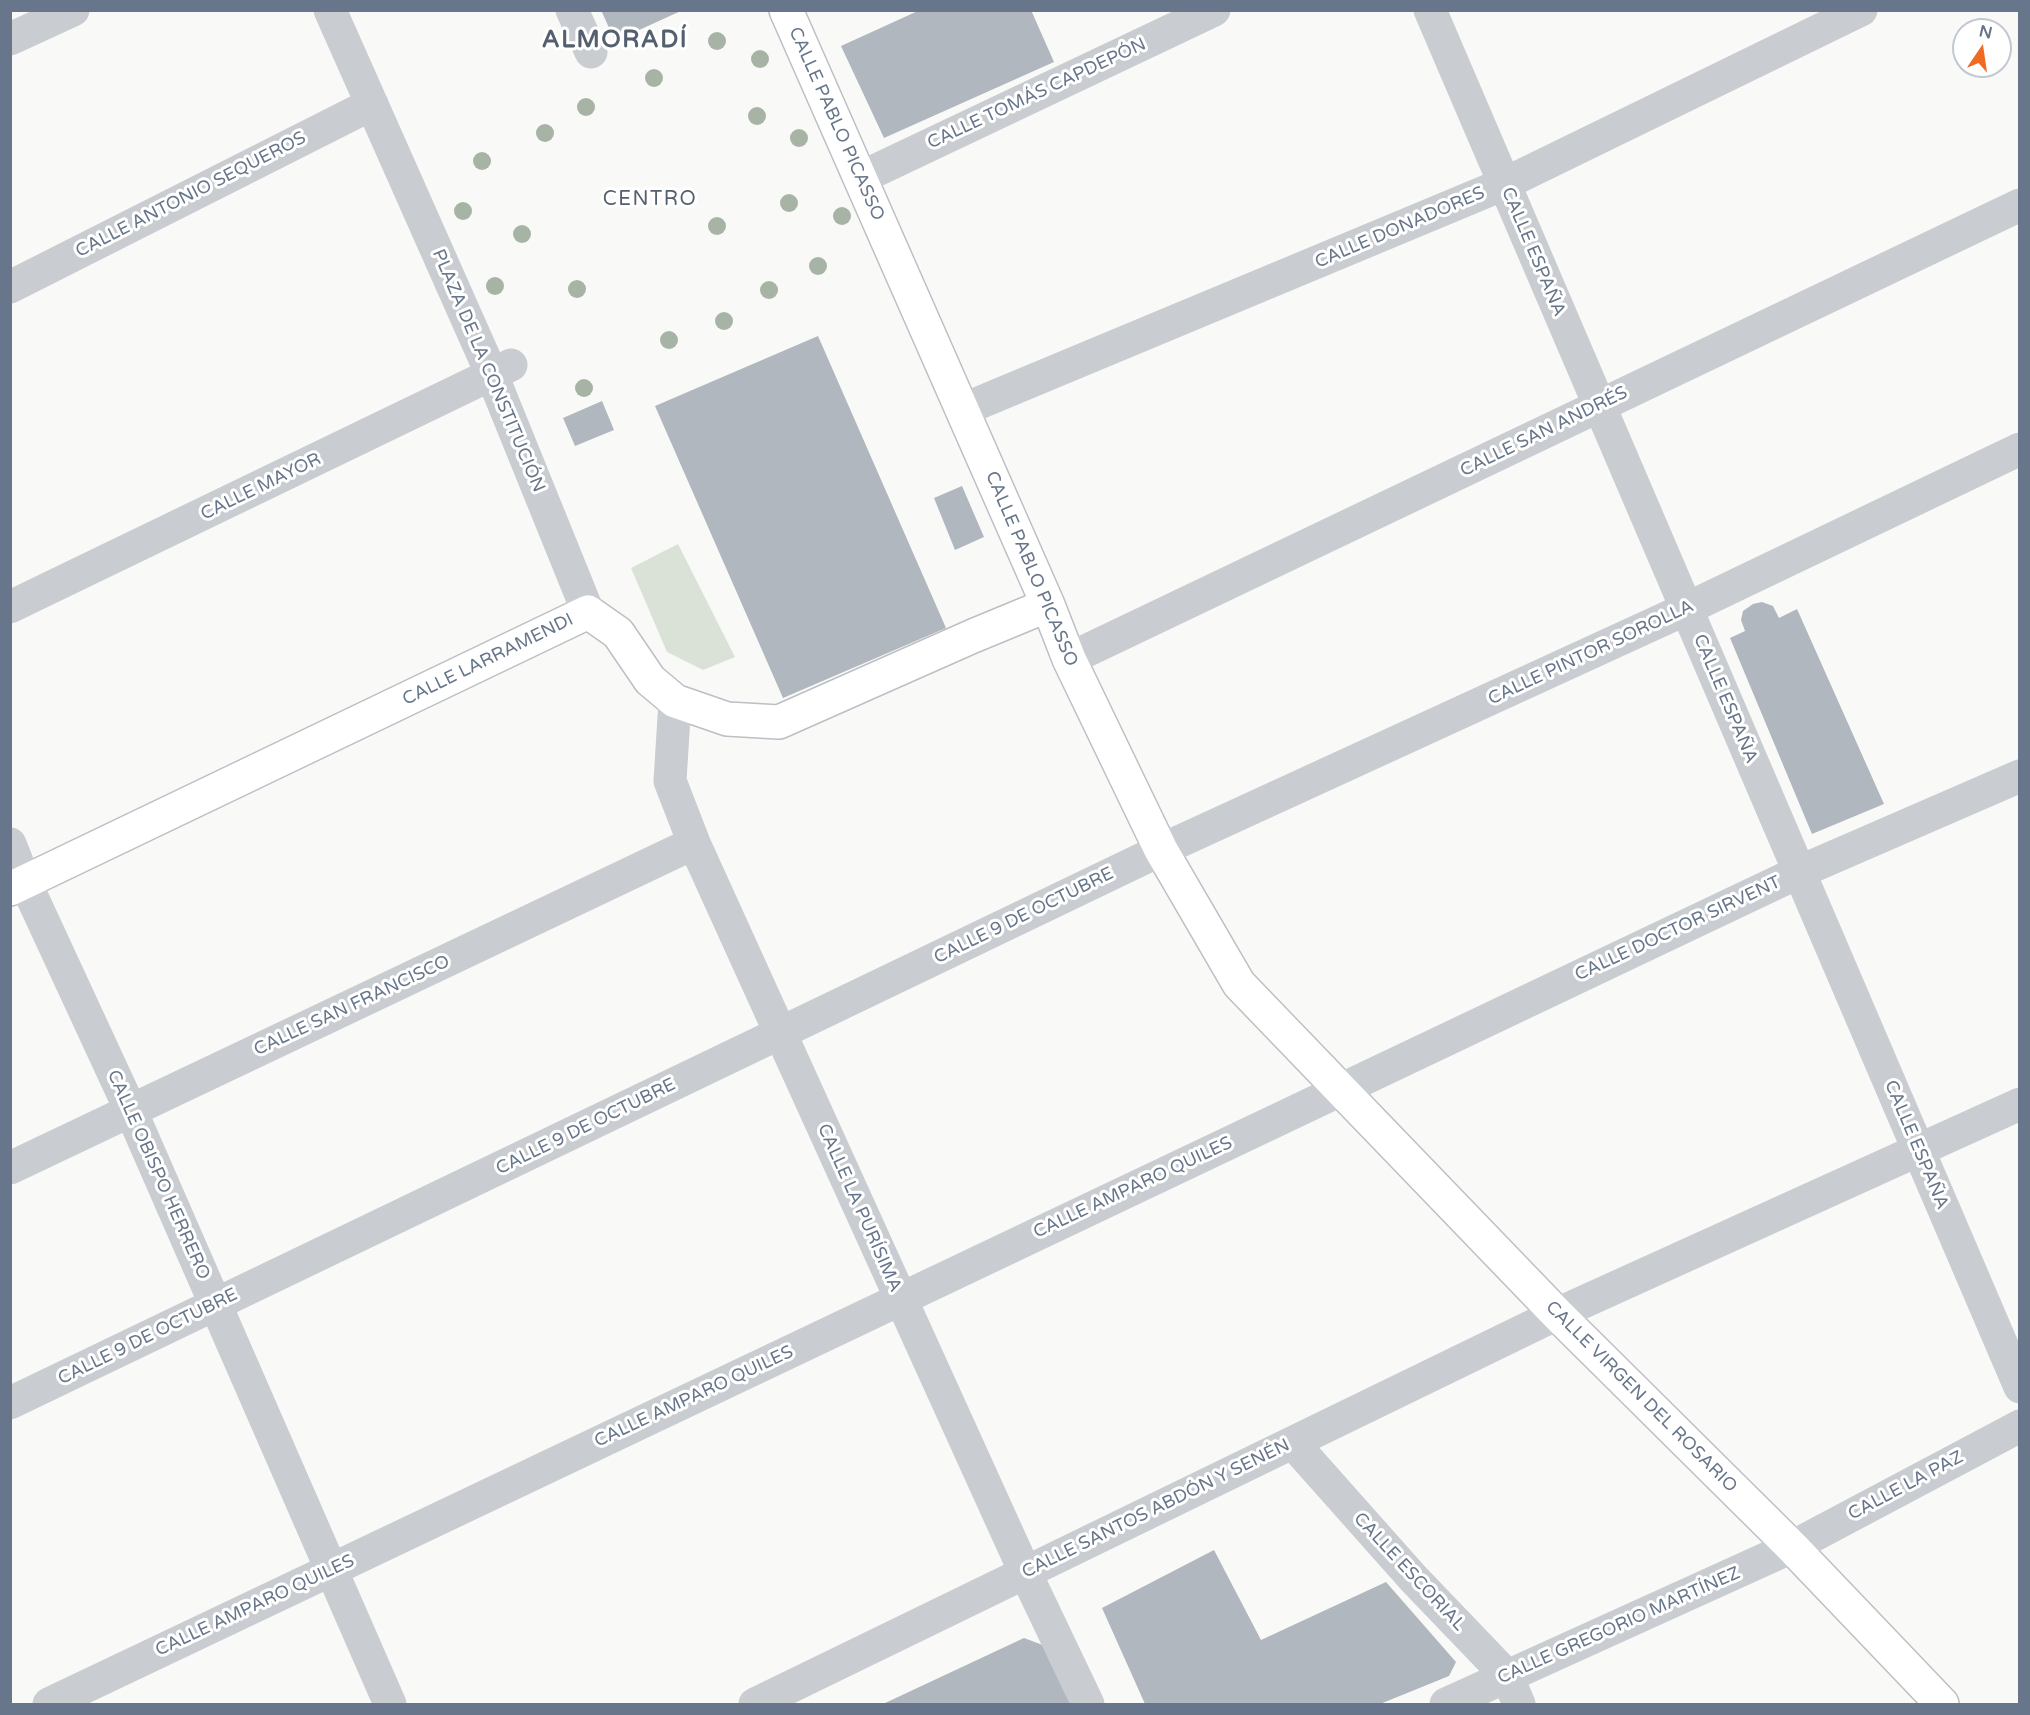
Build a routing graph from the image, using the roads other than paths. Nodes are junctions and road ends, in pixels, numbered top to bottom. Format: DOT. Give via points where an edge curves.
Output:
graph roads {
  1 [pos="73,10"];
  2 [pos="330,10"];
  3 [pos="572,10"];
  4 [pos="786,10"];
  5 [pos="1214,10"];
  6 [pos="1430,10"];
  7 [pos="1861,10"];
  8 [pos="10,39"];
  9 [pos="591,52"];
  10 [pos="378,118"];
  11 [pos="860,178"];
  12 [pos="1504,184"];
  13 [pos="2019,205"];
  14 [pos="10,287"];
  15 [pos="502,370"];
  16 [pos="1599,406"];
  17 [pos="962,410"];
  18 [pos="2019,449"];
  19 [pos="1048,605"];
  20 [pos="10,607"];
  21 [pos="1686,609"];
  22 [pos="588,612"];
  23 [pos="1069,659"];
  24 [pos="675,701"];
  25 [pos="2019,776"];
  26 [pos="694,843"];
  27 [pos="10,844"];
  28 [pos="1161,850"];
  29 [pos="1799,872"];
  30 [pos="18,886"];
  31 [pos="780,1033"];
  32 [pos="1340,1090"];
  33 [pos="2019,1104"];
  34 [pos="131,1111"];
  35 [pos="1918,1150"];
  36 [pos="10,1168"];
  37 [pos="900,1299"];
  38 [pos="215,1305"];
  39 [pos="1557,1314"];
  40 [pos="2019,1387"];
  41 [pos="10,1402"];
  42 [pos="2019,1425"];
  43 [pos="1293,1443"];
  44 [pos="1792,1547"];
  45 [pos="331,1570"];
  46 [pos="1025,1572"];
  47 [pos="1513,1690"];
  48 [pos="49,1704"];
  49 [pos="390,1704"];
  50 [pos="755,1704"];
  51 [pos="1089,1704"];
  52 [pos="1446,1704"];
  53 [pos="1942,1704"];
  1 -- 8 [label="street"];
  2 -- 10 [label="street, PLAZA DE LA CONSTITUCIÓN"];
  3 -- 9 [label="street"];
  4 -- 11 [label="main road, CALLE PABLO PICASSO"];
  5 -- 11 [label="street, CALLE TOMÁS CAPDEPÓN"];
  6 -- 12 [label="street, CALLE ESPAÑA"];
  7 -- 12 [label="street, CALLE DONADORES"];
  10 -- 14 [label="street, CALLE ANTONIO SEQUEROS"];
  10 -- 15 [label="street, PLAZA DE LA CONSTITUCIÓN"];
  11 -- 17 [label="main road, CALLE PABLO PICASSO"];
  12 -- 16 [label="street, CALLE ESPAÑA"];
  12 -- 17 [label="street, CALLE DONADORES"];
  13 -- 16 [label="street, CALLE SAN ANDRÉS"];
  15 -- 20 [label="street, CALLE MAYOR"];
  15 -- 22 [label="street, PLAZA DE LA CONSTITUCIÓN"];
  16 -- 21 [label="street, CALLE ESPAÑA"];
  16 -- 23 [label="street, CALLE SAN ANDRÉS"];
  17 -- 19 [label="main road, CALLE PABLO PICASSO"];
  18 -- 21 [label="street, CALLE PINTOR SOROLLA"];
  19 -- 23 [label="main road, CALLE PABLO PICASSO"];
  19 -- 24 [label="main road, CALLE LARRAMENDI" via="779,722 728,719"];
  21 -- 28 [label="street, CALLE PINTOR SOROLLA"];
  21 -- 29 [label="street, CALLE ESPAÑA"];
  22 -- 24 [label="main road, CALLE LARRAMENDI" via="618,633 650,680"];
  22 -- 30 [label="main road, CALLE LARRAMENDI"];
  23 -- 28 [label="main road, CALLE PABLO PICASSO"];
  24 -- 26 [label="street, CALLE LA PURÍSIMA" via="670,781"];
  25 -- 29 [label="street, CALLE DOCTOR SIRVENT"];
  26 -- 31 [label="street, CALLE LA PURÍSIMA"];
  26 -- 34 [label="street, CALLE SAN FRANCISCO"];
  27 -- 30 [label="street, CALLE OBISPO HERRERO"];
  28 -- 31 [label="street, CALLE 9 DE OCTUBRE"];
  28 -- 32 [label="main road, CALLE PABLO PICASSO" via="1239,984"];
  29 -- 32 [label="street, CALLE DOCTOR SIRVENT"];
  29 -- 35 [label="street, CALLE ESPAÑA"];
  30 -- 34 [label="street, CALLE OBISPO HERRERO"];
  31 -- 37 [label="street, CALLE LA PURÍSIMA"];
  31 -- 38 [label="street, CALLE 9 DE OCTUBRE"];
  32 -- 37 [label="street, CALLE AMPARO QUILES"];
  32 -- 39 [label="main road, CALLE VIRGEN DEL ROSARIO"];
  33 -- 35 [label="street, CALLE SANTOS ABDÓN Y SENÉN"];
  34 -- 36 [label="street, CALLE SAN FRANCISCO"];
  34 -- 38 [label="street, CALLE OBISPO HERRERO"];
  35 -- 39 [label="street, CALLE SANTOS ABDÓN Y SENÉN"];
  35 -- 40 [label="street, CALLE ESPAÑA"];
  37 -- 45 [label="street, CALLE AMPARO QUILES"];
  37 -- 46 [label="street, CALLE LA PURÍSIMA"];
  38 -- 41 [label="street, CALLE 9 DE OCTUBRE"];
  38 -- 45 [label="street, CALLE OBISPO HERRERO"];
  39 -- 43 [label="street, CALLE SANTOS ABDÓN Y SENÉN"];
  39 -- 44 [label="main road, CALLE VIRGEN DEL ROSARIO"];
  42 -- 44 [label="street, CALLE LA PAZ"];
  43 -- 46 [label="street, CALLE SANTOS ABDÓN Y SENÉN"];
  43 -- 47 [label="street, CALLE ESCORIAL"];
  44 -- 47 [label="street, CALLE GREGORIO MARTÍNEZ"];
  44 -- 53 [label="main road, CALLE VIRGEN DEL ROSARIO"];
  45 -- 48 [label="street, CALLE AMPARO QUILES"];
  45 -- 49 [label="street, CALLE OBISPO HERRERO"];
  46 -- 50 [label="street, CALLE SANTOS ABDÓN Y SENÉN"];
  46 -- 51 [label="street, CALLE LA PURÍSIMA"];
  47 -- 52 [label="street, CALLE GREGORIO MARTÍNEZ"];
}
